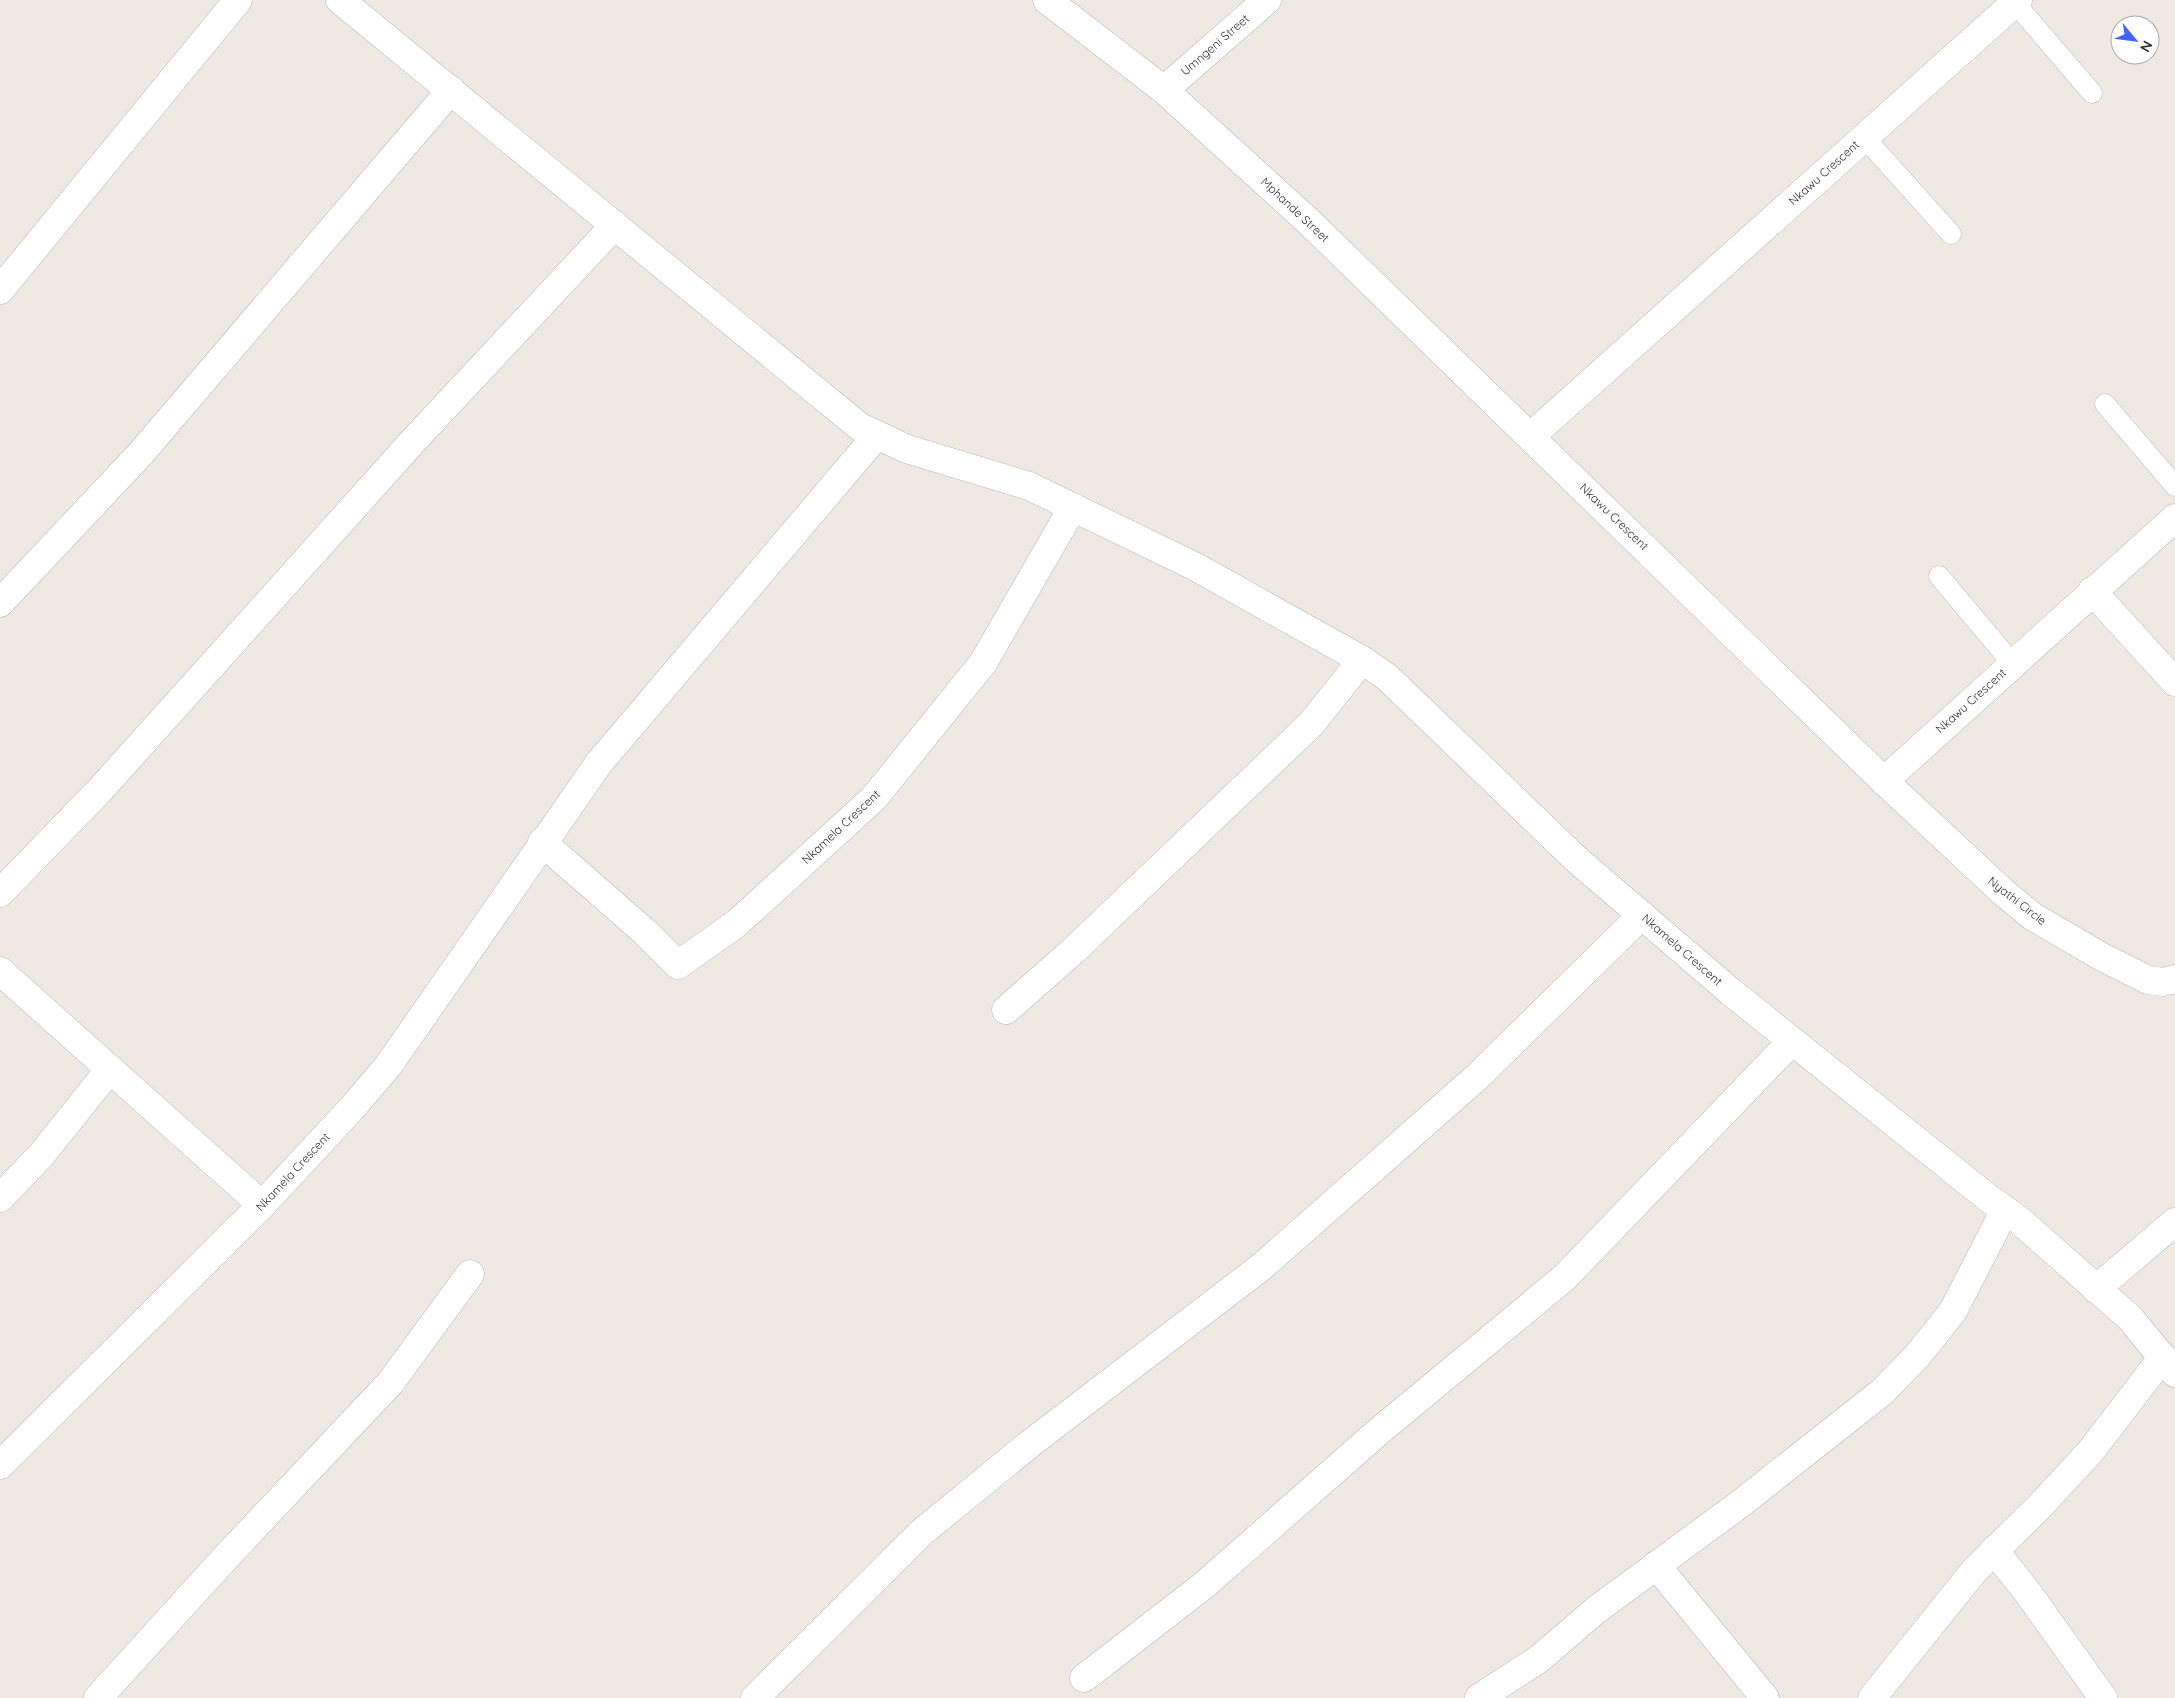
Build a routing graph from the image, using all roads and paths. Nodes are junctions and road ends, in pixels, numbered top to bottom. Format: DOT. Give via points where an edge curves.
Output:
graph roads {
  1 [pos="238,0"];
  2 [pos="340,0"];
  3 [pos="1047,0"];
  4 [pos="1267,0"];
  5 [pos="2016,1"];
  6 [pos="450,90"];
  7 [pos="1164,90"];
  8 [pos="2092,93"];
  9 [pos="1864,137"];
  10 [pos="615,226"];
  11 [pos="1951,234"];
  12 [pos="0,290"];
  13 [pos="2105,404"];
  14 [pos="877,435"];
  15 [pos="1531,436"];
  16 [pos="2175,486"];
  17 [pos="1073,507"];
  18 [pos="2175,518"];
  19 [pos="1939,576"];
  20 [pos="2092,591"];
  21 [pos="0,603"];
  22 [pos="1362,660"];
  23 [pos="2012,663"];
  24 [pos="2175,682"];
  25 [pos="1884,780"];
  26 [pos="542,842"];
  27 [pos="0,893"];
  28 [pos="1642,915"];
  29 [pos="0,971"];
  30 [pos="2175,978"];
  31 [pos="1006,1010"];
  32 [pos="1792,1041"];
  33 [pos="110,1069"];
  34 [pos="0,1198"];
  35 [pos="262,1205"];
  36 [pos="2012,1215"];
  37 [pos="2175,1222"];
  38 [pos="470,1274"];
  39 [pos="2096,1288"];
  40 [pos="2169,1365"];
  41 [pos="0,1465"];
  42 [pos="1994,1550"];
  43 [pos="1656,1565"];
  44 [pos="1084,1678"];
  45 [pos="98,1698"];
  46 [pos="755,1698"];
  47 [pos="1479,1698"];
  48 [pos="1765,1698"];
  49 [pos="1872,1698"];
  50 [pos="2102,1698"];
  1 -- 12 [label="street"];
  2 -- 6 [label="street, Nkamela Crescent"];
  3 -- 7 [label="street, Mphande Street"];
  4 -- 7 [label="street, Umngeni Street"];
  5 -- 8 [label="lane"];
  5 -- 9 [label="street, Nkawu Crescent"];
  6 -- 10 [label="street, Nkamela Crescent"];
  6 -- 21 [label="street" via="142,452"];
  7 -- 15 [label="street, Mphande Street" via="1307,220"];
  9 -- 11 [label="lane"];
  9 -- 15 [label="street, Nkawu Crescent"];
  10 -- 14 [label="street, Nkamela Crescent" via="860,427"];
  10 -- 27 [label="street" via="414,440 100,790"];
  13 -- 16 [label="lane"];
  14 -- 17 [label="street, Nkamela Crescent" via="907,450 1029,486"];
  14 -- 26 [label="street, Nkamela Crescent" via="599,763"];
  15 -- 25 [label="street, Nkawu Crescent"];
  17 -- 22 [label="street, Nkamela Crescent" via="1196,566"];
  17 -- 26 [label="street, Nkamela Crescent" via="983,663 874,798 737,923 678,965"];
  18 -- 20 [label="street, Nkawu Crescent"];
  19 -- 23 [label="lane"];
  20 -- 23 [label="street, Nkawu Crescent"];
  20 -- 24 [label="street"];
  22 -- 28 [label="street, Nkamela Crescent" via="1394,683 1576,859"];
  22 -- 31 [label="street" via="1311,724 1073,952"];
  23 -- 25 [label="street, Nkawu Crescent"];
  25 -- 30 [label="street, Nyathi Circle" via="2002,892 2032,916 2148,980 2162,982"];
  26 -- 35 [label="street, Nkamela Crescent" via="388,1066"];
  28 -- 32 [label="street, Nkamela Crescent"];
  28 -- 46 [label="street" via="1477,1077 1260,1268 922,1532"];
  29 -- 33 [label="street"];
  32 -- 36 [label="street, Nkamela Crescent"];
  32 -- 44 [label="street" via="1565,1277 1378,1432 1203,1586"];
  33 -- 34 [label="street" via="42,1154"];
  33 -- 35 [label="street"];
  35 -- 41 [label="street, Nkamela Crescent"];
  36 -- 39 [label="street, Nkamela Crescent"];
  36 -- 43 [label="street" via="1953,1311 1912,1362 1882,1392 1740,1504"];
  37 -- 39 [label="street"];
  38 -- 45 [label="street" via="391,1382"];
  39 -- 40 [label="street, Nkamela Crescent" via="2130,1318"];
  40 -- 42 [label="street" via="2040,1507"];
  42 -- 49 [label="street"];
  42 -- 50 [label="street"];
  43 -- 47 [label="street" via="1539,1659"];
  43 -- 48 [label="street"];
}
